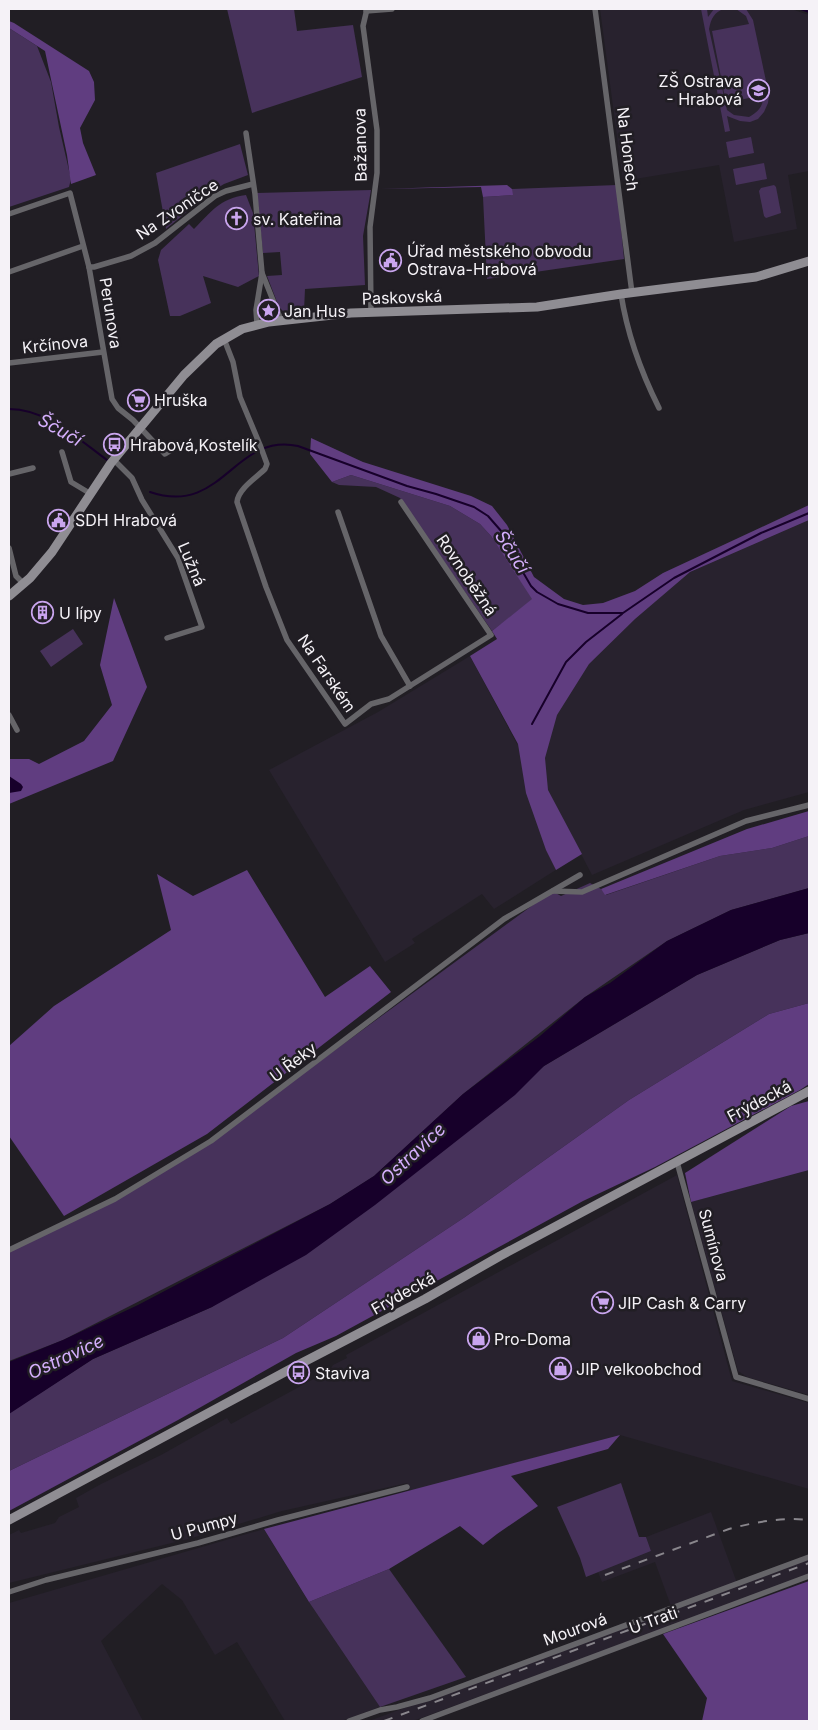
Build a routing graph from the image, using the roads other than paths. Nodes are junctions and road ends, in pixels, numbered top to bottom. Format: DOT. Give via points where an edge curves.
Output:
graph roads {
  1 [pos="392,9"];
  2 [pos="595,9"];
  3 [pos="366,10"];
  4 [pos="246,133"];
  5 [pos="253,184"];
  6 [pos="9,214"];
  7 [pos="82,246"];
  8 [pos="809,260"];
  9 [pos="89,267"];
  10 [pos="9,272"];
  11 [pos="262,274"];
  12 [pos="632,293"];
  13 [pos="620,294"];
  14 [pos="370,312"];
  15 [pos="281,320"];
  16 [pos="257,324"];
  17 [pos="224,339"];
  18 [pos="103,352"];
  19 [pos="9,363"];
  20 [pos="659,408"];
  21 [pos="140,427"];
  22 [pos="183,444"];
  23 [pos="62,452"];
  24 [pos="114,460"];
  25 [pos="33,468"];
  26 [pos="9,474"];
  27 [pos="91,494"];
  28 [pos="401,502"];
  29 [pos="338,512"];
  30 [pos="9,548"];
  31 [pos="24,584"];
  32 [pos="9,596"];
  33 [pos="167,638"];
  34 [pos="410,686"];
  35 [pos="9,714"];
  36 [pos="17,730"];
  37 [pos="809,805"];
  38 [pos="580,875"];
  39 [pos="552,891"];
  40 [pos="809,1091"];
  41 [pos="677,1162"];
  42 [pos="9,1250"];
  43 [pos="809,1399"];
  44 [pos="407,1487"];
  45 [pos="9,1520"];
  46 [pos="809,1557"];
  47 [pos="809,1576"];
  48 [pos="9,1592"];
  49 [pos="349,1721"];
  50 [pos="422,1721"];
  1 -- 3 [label="street"];
  2 -- 12 [label="street, Na Honech"];
  3 -- 14 [label="street, Bažanova" via="363,26 376,130 377,173 370,227"];
  4 -- 5 [label="street"];
  5 -- 9 [label="street, Na Zvoničce" via="215,196 154,243 131,256"];
  5 -- 11 [label="street"];
  6 -- 7 [label="street, Perunova" via="70,193"];
  7 -- 9 [label="street, Perunova"];
  7 -- 10 [label="street"];
  8 -- 12 [label="main road, Paskovská" via="756,277"];
  9 -- 18 [label="street, Perunova"];
  11 -- 15 [label="street"];
  11 -- 16 [label="street"];
  12 -- 13 [label="main road, Paskovská"];
  13 -- 14 [label="main road, Paskovská" via="514,309"];
  13 -- 20 [label="street" via="640,366"];
  14 -- 15 [label="main road, Paskovská"];
  15 -- 16 [label="main road, Paskovská"];
  16 -- 17 [label="main road, Paskovská"];
  17 -- 21 [label="main road, Paskovská" via="196,361"];
  17 -- 34 [label="street, Na Farském" via="233,362 240,397 267,464 266,469 237,497 237,502 287,640 345,724 371,704 390,699"];
  18 -- 19 [label="street, Krčínova"];
  18 -- 21 [label="street, Perunova" via="112,400"];
  21 -- 22 [label="street, Perunova" via="165,454"];
  21 -- 24 [label="main road, Paskovská"];
  23 -- 27 [label="street" via="71,482"];
  24 -- 27 [label="main road, Paskovská"];
  24 -- 33 [label="street, Lužná" via="132,478 178,558 202,627"];
  25 -- 26 [label="street"];
  27 -- 31 [label="main road, Paskovská" via="52,552"];
  28 -- 34 [label="street, Rovnoběžná" via="491,635"];
  29 -- 34 [label="street" via="381,636"];
  30 -- 31 [label="street" via="16,576"];
  31 -- 32 [label="main road, Paskovská"];
  35 -- 36 [label="street"];
  37 -- 39 [label="street" via="746,821 582,892"];
  38 -- 39 [label="street, U Řeky"];
  39 -- 42 [label="street, U Řeky" via="504,919 211,1141 115,1199"];
  40 -- 41 [label="main road, Frýdecká"];
  41 -- 43 [label="street, Sumínova" via="736,1377"];
  41 -- 45 [label="main road, Frýdecká"];
  44 -- 48 [label="street, U Pumpy"];
  46 -- 49 [label="street, Mourová" via="430,1698"];
  47 -- 50 [label="street, U Trati"];
}
